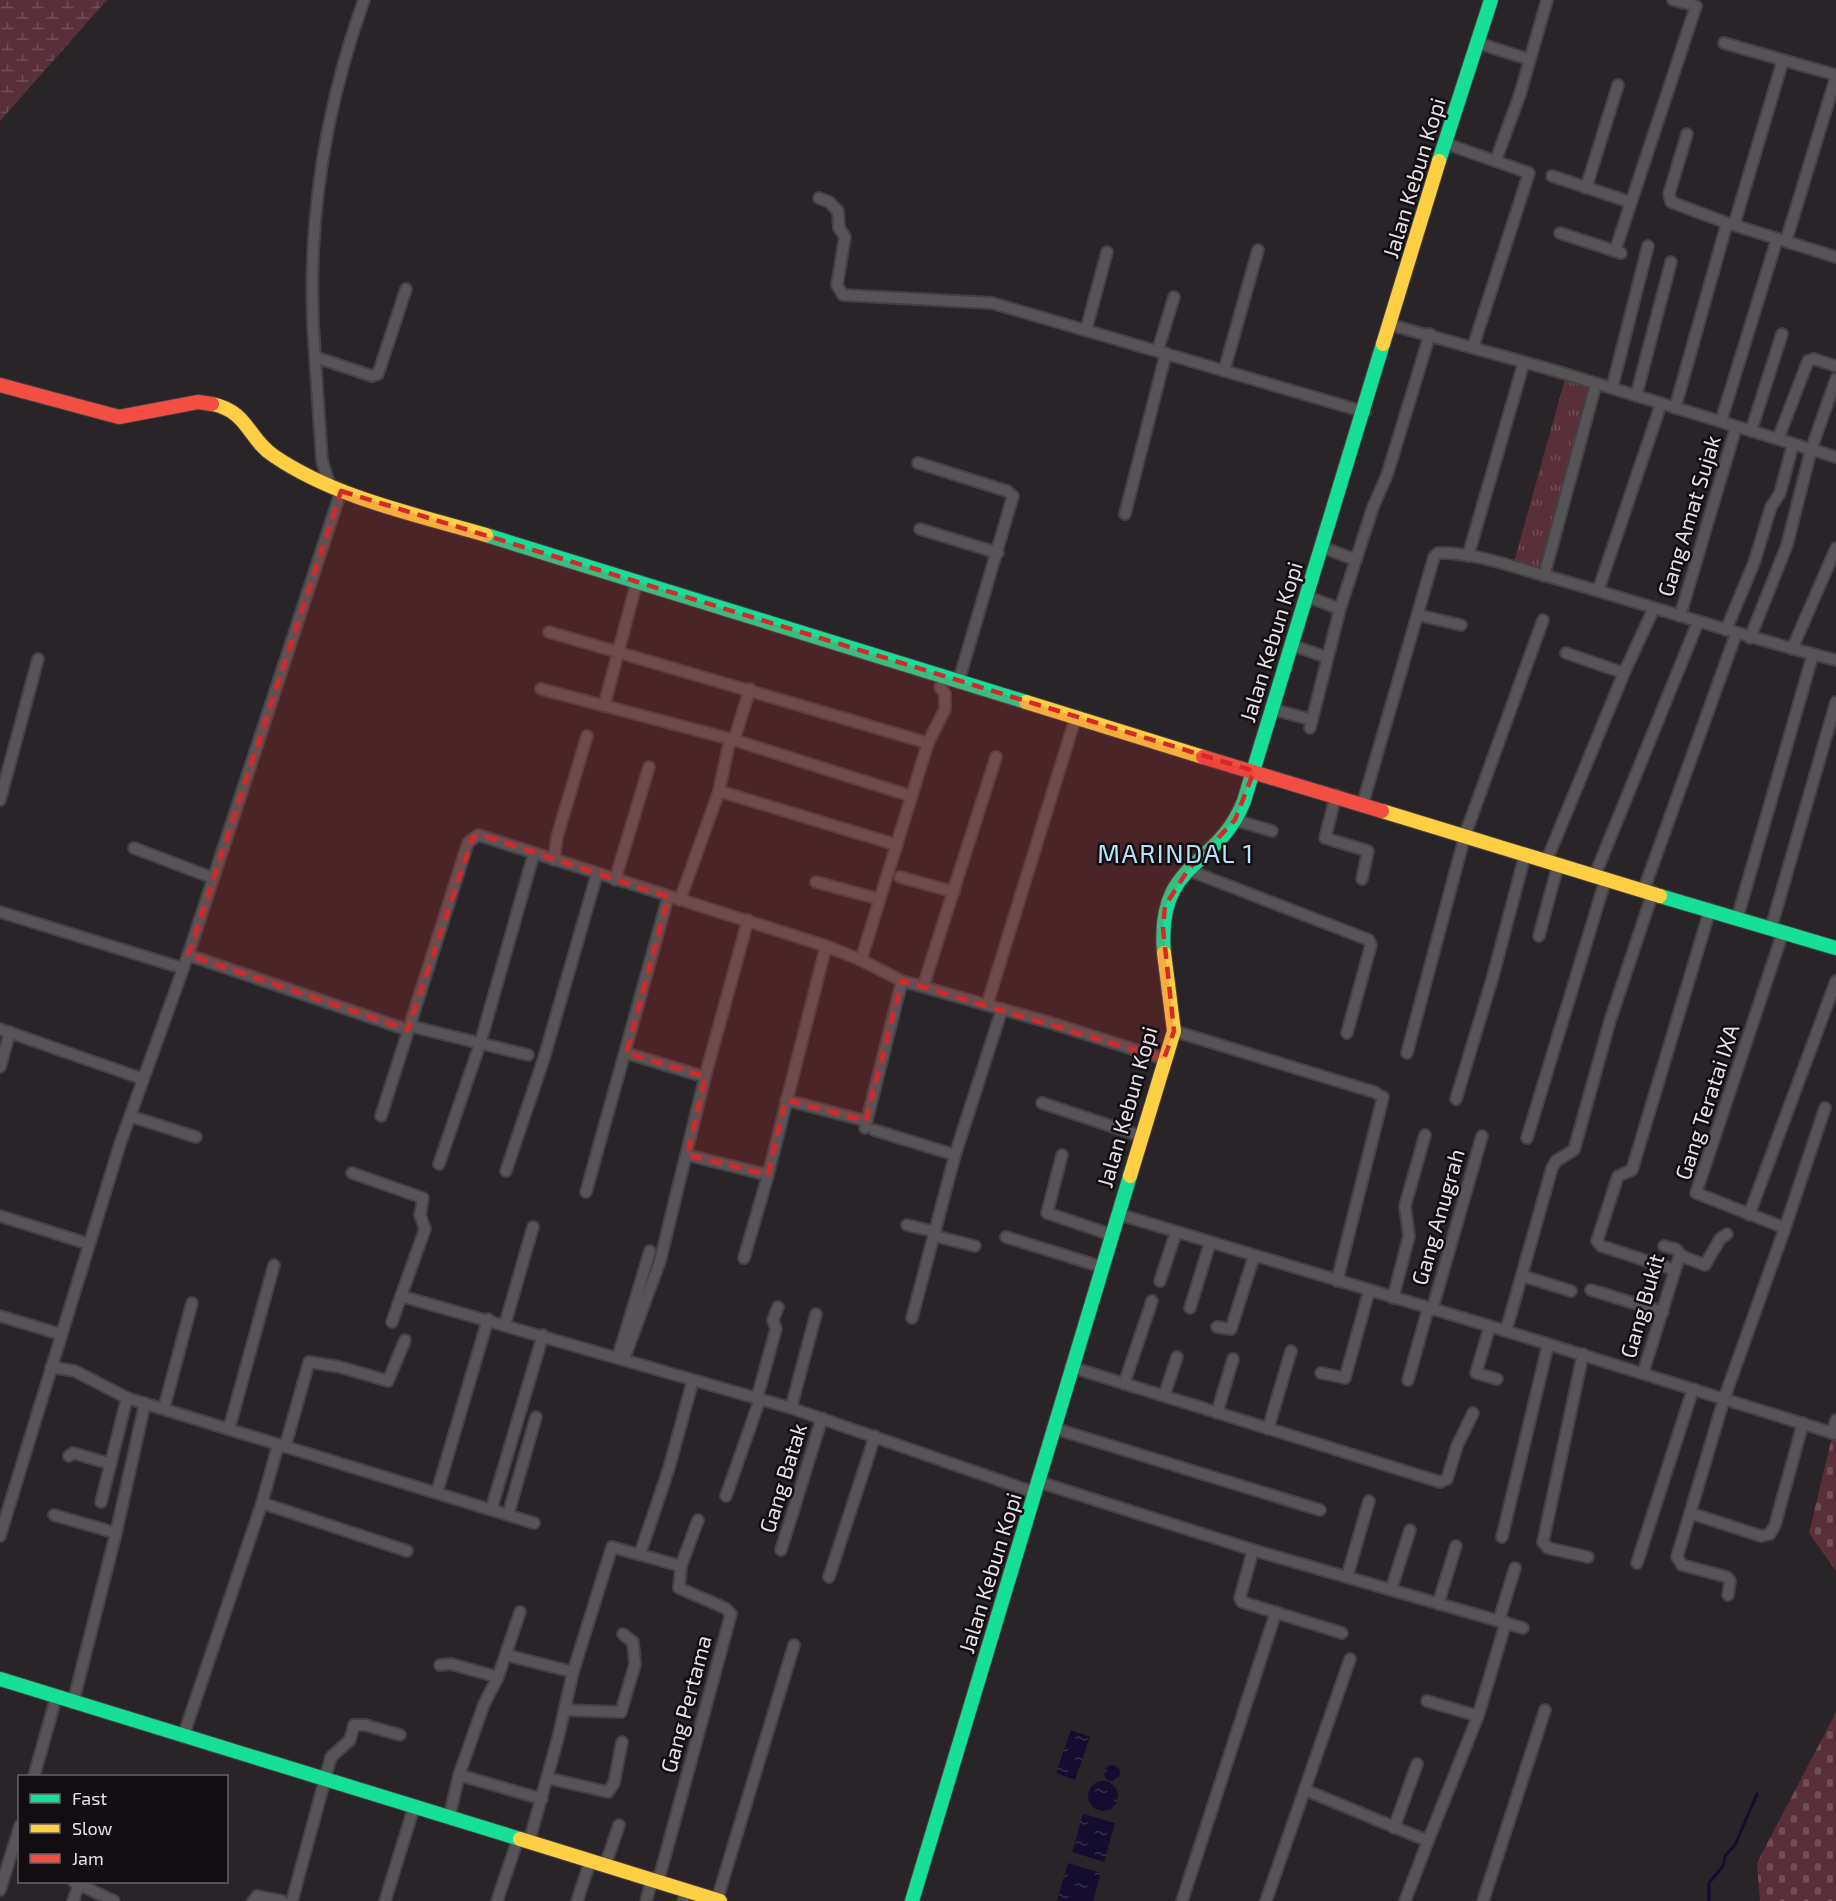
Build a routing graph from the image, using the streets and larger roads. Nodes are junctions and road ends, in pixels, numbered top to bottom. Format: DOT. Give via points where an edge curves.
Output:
graph roads {
  1 [pos="364,0"];
  2 [pos="1491,0"];
  3 [pos="1547,0"];
  4 [pos="1673,0"];
  5 [pos="1478,43"];
  6 [pos="1724,43"];
  7 [pos="1528,59"];
  8 [pos="1783,60"];
  9 [pos="1836,76"];
  10 [pos="1618,85"];
  11 [pos="1687,134"];
  12 [pos="1447,144"];
  13 [pos="1496,160"];
  14 [pos="1552,176"];
  15 [pos="1586,188"];
  16 [pos="819,198"];
  17 [pos="1630,202"];
  18 [pos="1730,224"];
  19 [pos="1560,233"];
  20 [pos="1781,240"];
  21 [pos="1648,246"];
  22 [pos="1258,250"];
  23 [pos="1107,252"];
  24 [pos="1836,257"];
  25 [pos="1671,262"];
  26 [pos="406,289"];
  27 [pos="1174,297"];
  28 [pos="1391,325"];
  29 [pos="1086,330"];
  30 [pos="1430,334"];
  31 [pos="1782,334"];
  32 [pos="1473,347"];
  33 [pos="1162,352"];
  34 [pos="315,357"];
  35 [pos="1524,362"];
  36 [pos="1836,366"];
  37 [pos="1224,370"];
  38 [pos="1836,379"];
  39 [pos="1596,384"];
  40 [pos="0,385"];
  41 [pos="1612,388"];
  42 [pos="1636,396"];
  43 [pos="1661,404"];
  44 [pos="1675,408"];
  45 [pos="1365,412"];
  46 [pos="1721,422"];
  47 [pos="1736,427"];
  48 [pos="1751,431"];
  49 [pos="1778,440"];
  50 [pos="1793,444"];
  51 [pos="1811,450"];
  52 [pos="1836,457"];
  53 [pos="918,464"];
  54 [pos="336,488"];
  55 [pos="1125,514"];
  56 [pos="920,528"];
  57 [pos="1322,547"];
  58 [pos="1836,548"];
  59 [pos="998,553"];
  60 [pos="1468,556"];
  61 [pos="1356,560"];
  62 [pos="1544,576"];
  63 [pos="637,581"];
  64 [pos="1598,591"];
  65 [pos="1306,596"];
  66 [pos="1654,608"];
  67 [pos="1340,609"];
  68 [pos="1418,615"];
  69 [pos="1680,616"];
  70 [pos="1543,620"];
  71 [pos="1698,621"];
  72 [pos="1461,625"];
  73 [pos="549,632"];
  74 [pos="1731,632"];
  75 [pos="1750,638"];
  76 [pos="1291,645"];
  77 [pos="1792,650"];
  78 [pos="617,652"];
  79 [pos="1566,653"];
  80 [pos="1813,654"];
  81 [pos="1326,657"];
  82 [pos="38,659"];
  83 [pos="1836,660"];
  84 [pos="1624,673"];
  85 [pos="959,680"];
  86 [pos="940,687"];
  87 [pos="541,689"];
  88 [pos="750,689"];
  89 [pos="1836,702"];
  90 [pos="604,706"];
  91 [pos="1272,709"];
  92 [pos="1076,716"];
  93 [pos="587,736"];
  94 [pos="732,740"];
  95 [pos="928,743"];
  96 [pos="996,757"];
  97 [pos="649,767"];
  98 [pos="1254,771"];
  99 [pos="718,791"];
  100 [pos="1336,795"];
  101 [pos="911,796"];
  102 [pos="0,800"];
  103 [pos="1363,803"];
  104 [pos="1235,819"];
  105 [pos="1272,831"];
  106 [pos="1465,835"];
  107 [pos="897,845"];
  108 [pos="134,848"];
  109 [pos="534,853"];
  110 [pos="1525,855"];
  111 [pos="554,860"];
  112 [pos="1552,863"];
  113 [pos="1188,870"];
  114 [pos="597,874"];
  115 [pos="1600,876"];
  116 [pos="900,877"];
  117 [pos="213,878"];
  118 [pos="1362,879"];
  119 [pos="615,880"];
  120 [pos="816,882"];
  121 [pos="1648,890"];
  122 [pos="954,892"];
  123 [pos="668,897"];
  124 [pos="879,899"];
  125 [pos="680,900"];
  126 [pos="1710,910"];
  127 [pos="0,912"];
  128 [pos="1737,918"];
  129 [pos="748,920"];
  130 [pos="1777,930"];
  131 [pos="1539,936"];
  132 [pos="826,946"];
  133 [pos="1836,946"];
  134 [pos="188,955"];
  135 [pos="861,960"];
  136 [pos="182,968"];
  137 [pos="902,981"];
  138 [pos="1836,981"];
  139 [pos="923,987"];
  140 [pos="987,1005"];
  141 [pos="1002,1009"];
  142 [pos="409,1028"];
  143 [pos="5,1031"];
  144 [pos="1174,1031"];
  145 [pos="1347,1033"];
  146 [pos="480,1044"];
  147 [pos="626,1053"];
  148 [pos="1407,1053"];
  149 [pos="528,1055"];
  150 [pos="1164,1059"];
  151 [pos="0,1067"];
  152 [pos="705,1077"];
  153 [pos="143,1079"];
  154 [pos="1456,1099"];
  155 [pos="786,1100"];
  156 [pos="1042,1103"];
  157 [pos="1825,1108"];
  158 [pos="130,1116"];
  159 [pos="381,1116"];
  160 [pos="868,1127"];
  161 [pos="1425,1135"];
  162 [pos="1141,1136"];
  163 [pos="1482,1136"];
  164 [pos="196,1137"];
  165 [pos="1527,1138"];
  166 [pos="687,1155"];
  167 [pos="955,1155"];
  168 [pos="1062,1155"];
  169 [pos="439,1164"];
  170 [pos="506,1171"];
  171 [pos="352,1173"];
  172 [pos="768,1175"];
  173 [pos="586,1192"];
  174 [pos="1118,1214"];
  175 [pos="1749,1215"];
  176 [pos="0,1216"];
  177 [pos="907,1225"];
  178 [pos="533,1227"];
  179 [pos="1785,1228"];
  180 [pos="1176,1232"];
  181 [pos="936,1234"];
  182 [pos="1727,1234"];
  183 [pos="1112,1235"];
  184 [pos="1006,1236"];
  185 [pos="1210,1243"];
  186 [pos="89,1245"];
  187 [pos="1664,1245"];
  188 [pos="975,1246"];
  189 [pos="650,1251"];
  190 [pos="1678,1253"];
  191 [pos="1254,1256"];
  192 [pos="744,1258"];
  193 [pos="274,1265"];
  194 [pos="1102,1267"];
  195 [pos="1675,1270"];
  196 [pos="1523,1276"];
  197 [pos="1160,1281"];
  198 [pos="1337,1281"];
  199 [pos="1591,1290"];
  200 [pos="1370,1291"];
  201 [pos="1571,1291"];
  202 [pos="401,1296"];
  203 [pos="1393,1298"];
  204 [pos="1152,1301"];
  205 [pos="192,1303"];
  206 [pos="778,1307"];
  207 [pos="1190,1308"];
  208 [pos="1430,1309"];
  209 [pos="1663,1312"];
  210 [pos="816,1314"];
  211 [pos="0,1317"];
  212 [pos="912,1318"];
  213 [pos="488,1319"];
  214 [pos="392,1322"];
  215 [pos="505,1324"];
  216 [pos="1490,1326"];
  217 [pos="1217,1327"];
  218 [pos="1506,1330"];
  219 [pos="60,1334"];
  220 [pos="543,1335"];
  221 [pos="405,1340"];
  222 [pos="1548,1345"];
  223 [pos="1291,1352"];
  224 [pos="1582,1354"];
  225 [pos="1177,1357"];
  226 [pos="621,1358"];
  227 [pos="1233,1359"];
  228 [pos="1071,1367"];
  229 [pos="51,1368"];
  230 [pos="1321,1373"];
  231 [pos="1643,1373"];
  232 [pos="1497,1379"];
  233 [pos="693,1380"];
  234 [pos="1408,1380"];
  235 [pos="1124,1384"];
  236 [pos="1693,1389"];
  237 [pos="1164,1396"];
  238 [pos="127,1398"];
  239 [pos="759,1398"];
  240 [pos="1724,1399"];
  241 [pos="145,1403"];
  242 [pos="164,1408"];
  243 [pos="791,1408"];
  244 [pos="1217,1413"];
  245 [pos="1473,1413"];
  246 [pos="536,1417"];
  247 [pos="822,1418"];
  248 [pos="1836,1420"];
  249 [pos="1803,1423"];
  250 [pos="1053,1428"];
  251 [pos="229,1429"];
  252 [pos="1268,1429"];
  253 [pos="1834,1434"];
  254 [pos="875,1436"];
  255 [pos="282,1446"];
  256 [pos="69,1456"];
  257 [pos="111,1464"];
  258 [pos="1038,1488"];
  259 [pos="437,1492"];
  260 [pos="726,1496"];
  261 [pos="1369,1501"];
  262 [pos="101,1502"];
  263 [pos="262,1503"];
  264 [pos="4,1508"];
  265 [pos="491,1510"];
  266 [pos="1320,1510"];
  267 [pos="1690,1513"];
  268 [pos="54,1515"];
  269 [pos="508,1515"];
  270 [pos="698,1520"];
  271 [pos="534,1523"];
  272 [pos="1410,1530"];
  273 [pos="116,1533"];
  274 [pos="0,1536"];
  275 [pos="1502,1537"];
  276 [pos="1456,1546"];
  277 [pos="781,1550"];
  278 [pos="1253,1550"];
  279 [pos="406,1551"];
  280 [pos="640,1554"];
  281 [pos="1588,1557"];
  282 [pos="1637,1563"];
  283 [pos="681,1566"];
  284 [pos="1515,1568"];
  285 [pos="829,1577"];
  286 [pos="1347,1577"];
  287 [pos="1391,1590"];
  288 [pos="1728,1595"];
  289 [pos="1438,1604"];
  290 [pos="520,1612"];
  291 [pos="1276,1612"];
  292 [pos="1502,1621"];
  293 [pos="1523,1628"];
  294 [pos="1342,1633"];
  295 [pos="623,1634"];
  296 [pos="794,1645"];
  297 [pos="506,1654"];
  298 [pos="1350,1659"];
  299 [pos="440,1665"];
  300 [pos="573,1672"];
  301 [pos="498,1677"];
  302 [pos="0,1679"];
  303 [pos="56,1698"];
  304 [pos="1426,1701"];
  305 [pos="73,1704"];
  306 [pos="564,1710"];
  307 [pos="1545,1710"];
  308 [pos="1478,1716"];
  309 [pos="400,1735"];
  310 [pos="183,1737"];
  311 [pos="622,1742"];
  312 [pos="1417,1764"];
  313 [pos="34,1775"];
  314 [pos="459,1775"];
  315 [pos="547,1778"];
  316 [pos="326,1781"];
  317 [pos="1305,1790"];
  318 [pos="542,1799"];
  319 [pos="414,1807"];
  320 [pos="449,1818"];
  321 [pos="619,1825"];
  322 [pos="1394,1828"];
  323 [pos="18,1838"];
  324 [pos="523,1840"];
  325 [pos="1428,1841"];
  326 [pos="590,1862"];
  327 [pos="14,1863"];
  328 [pos="605,1866"];
  329 [pos="655,1880"];
  330 [pos="77,1883"];
  331 [pos="0,1890"];
  332 [pos="685,1896"];
  333 [pos="74,1901"];
  334 [pos="114,1901"];
  335 [pos="253,1901"];
  336 [pos="282,1901"];
  337 [pos="292,1901"];
  338 [pos="385,1901"];
  339 [pos="497,1901"];
  340 [pos="577,1901"];
  341 [pos="646,1901"];
  342 [pos="718,1901"];
  343 [pos="912,1901"];
  344 [pos="1182,1901"];
  345 [pos="1266,1901"];
  346 [pos="1405,1901"];
  347 [pos="1483,1901"];
  1 -- 34 [label="street" via="324,144 314,221"];
  2 -- 5 [label="street, Jalan Kebun Kopi"];
  3 -- 7 [label="street"];
  4 -- 17 [label="street" via="1696,6"];
  5 -- 7 [label="street"];
  5 -- 12 [label="street, Jalan Kebun Kopi"];
  6 -- 8 [label="street"];
  7 -- 13 [label="street"];
  8 -- 9 [label="street"];
  8 -- 18 [label="street"];
  9 -- 20 [label="street"];
  10 -- 15 [label="street"];
  11 -- 18 [label="street" via="1671,202"];
  12 -- 13 [label="street"];
  12 -- 28 [label="street, Jalan Kebun Kopi"];
  13 -- 32 [label="street" via="1529,175"];
  14 -- 15 [label="street"];
  15 -- 17 [label="street"];
  16 -- 29 [label="street" via="838,211 839,228 845,237 837,285 843,295 992,303"];
  17 -- 19 [label="street" via="1618,252"];
  18 -- 20 [label="street"];
  18 -- 44 [label="street"];
  20 -- 24 [label="street"];
  20 -- 46 [label="street"];
  21 -- 41 [label="street"];
  22 -- 37 [label="street"];
  23 -- 29 [label="street"];
  25 -- 42 [label="street"];
  26 -- 34 [label="street" via="378,374 363,374"];
  27 -- 33 [label="street"];
  28 -- 30 [label="street"];
  28 -- 45 [label="street, Jalan Kebun Kopi"];
  29 -- 33 [label="street"];
  30 -- 32 [label="street"];
  30 -- 61 [label="street" via="1387,475"];
  31 -- 48 [label="street"];
  32 -- 35 [label="street"];
  33 -- 37 [label="street"];
  33 -- 55 [label="street"];
  34 -- 54 [label="street" via="322,461"];
  35 -- 39 [label="street"];
  35 -- 60 [label="street"];
  36 -- 49 [label="street" via="1814,359 1808,361"];
  37 -- 45 [label="street"];
  38 -- 51 [label="street"];
  39 -- 41 [label="street"];
  39 -- 62 [label="street"];
  40 -- 54 [label="street" via="118,417 198,402 221,406 239,415 269,453"];
  41 -- 42 [label="street"];
  42 -- 43 [label="street"];
  43 -- 44 [label="street"];
  43 -- 64 [label="street"];
  44 -- 46 [label="street"];
  45 -- 57 [label="street, Jalan Kebun Kopi"];
  46 -- 47 [label="street"];
  47 -- 48 [label="street"];
  47 -- 69 [label="street, Gang Amat Sujak"];
  48 -- 49 [label="street"];
  49 -- 50 [label="street"];
  50 -- 51 [label="street"];
  50 -- 74 [label="street" via="1784,483 1771,507"];
  51 -- 52 [label="street"];
  51 -- 75 [label="street" via="1787,545"];
  53 -- 59 [label="street" via="1012,494"];
  54 -- 63 [label="street"];
  54 -- 117 [label="street"];
  56 -- 59 [label="street"];
  57 -- 61 [label="street"];
  57 -- 65 [label="street, Jalan Kebun Kopi"];
  58 -- 77 [label="street"];
  59 -- 85 [label="street"];
  60 -- 62 [label="street"];
  60 -- 68 [label="street" via="1435,555"];
  61 -- 67 [label="street"];
  62 -- 64 [label="street"];
  63 -- 78 [label="street"];
  63 -- 85 [label="street"];
  64 -- 66 [label="street"];
  65 -- 67 [label="street"];
  65 -- 76 [label="street, Jalan Kebun Kopi"];
  66 -- 69 [label="street"];
  66 -- 84 [label="street"];
  67 -- 81 [label="street"];
  68 -- 72 [label="street"];
  68 -- 103 [label="street"];
  69 -- 71 [label="street"];
  70 -- 106 [label="street"];
  71 -- 74 [label="street"];
  71 -- 115 [label="street"];
  73 -- 78 [label="street"];
  74 -- 75 [label="street"];
  74 -- 121 [label="street"];
  75 -- 77 [label="street"];
  76 -- 81 [label="street"];
  76 -- 91 [label="street, Jalan Kebun Kopi"];
  77 -- 80 [label="street"];
  78 -- 88 [label="street"];
  78 -- 90 [label="street"];
  79 -- 84 [label="street"];
  80 -- 83 [label="street"];
  80 -- 128 [label="street"];
  81 -- 91 [label="street" via="1311,724"];
  82 -- 102 [label="street"];
  84 -- 112 [label="street"];
  85 -- 92 [label="street"];
  86 -- 95 [label="street" via="945,694 945,709"];
  87 -- 90 [label="street"];
  88 -- 94 [label="street"];
  88 -- 95 [label="street"];
  89 -- 130 [label="street"];
  90 -- 94 [label="street"];
  91 -- 98 [label="street, Jalan Kebun Kopi"];
  92 -- 98 [label="street"];
  92 -- 140 [label="street"];
  93 -- 111 [label="street" via="557,837"];
  94 -- 99 [label="street"];
  94 -- 101 [label="street"];
  95 -- 101 [label="street"];
  96 -- 122 [label="street"];
  97 -- 119 [label="street"];
  98 -- 100 [label="street"];
  98 -- 104 [label="street, Jalan Kebun Kopi"];
  99 -- 107 [label="street"];
  99 -- 125 [label="street"];
  100 -- 103 [label="street"];
  100 -- 118 [label="street" via="1325,838 1368,851"];
  101 -- 107 [label="street"];
  103 -- 106 [label="street"];
  104 -- 105 [label="street"];
  104 -- 113 [label="street, Jalan Kebun Kopi"];
  106 -- 110 [label="street"];
  106 -- 148 [label="street"];
  107 -- 124 [label="street"];
  108 -- 117 [label="street"];
  109 -- 111 [label="street"];
  109 -- 142 [label="street" via="478,835 468,843"];
  109 -- 146 [label="street"];
  110 -- 112 [label="street"];
  110 -- 154 [label="street"];
  111 -- 114 [label="street"];
  112 -- 115 [label="street"];
  112 -- 131 [label="street"];
  113 -- 144 [label="street, Jalan Kebun Kopi" via="1165,906 1163,928"];
  113 -- 145 [label="street" via="1371,942"];
  114 -- 119 [label="street"];
  114 -- 170 [label="street" via="544,1058"];
  115 -- 121 [label="street"];
  115 -- 165 [label="street"];
  116 -- 122 [label="street"];
  117 -- 134 [label="street"];
  119 -- 123 [label="street"];
  120 -- 124 [label="street"];
  121 -- 126 [label="street"];
  121 -- 196 [label="street" via="1574,1150 1553,1164"];
  122 -- 139 [label="street"];
  123 -- 125 [label="street"];
  123 -- 147 [label="street"];
  124 -- 135 [label="street"];
  125 -- 129 [label="street"];
  126 -- 128 [label="street"];
  126 -- 195 [label="street" via="1632,1170 1618,1176 1597,1241 1601,1246"];
  127 -- 136 [label="street"];
  128 -- 130 [label="street"];
  129 -- 132 [label="street"];
  129 -- 152 [label="street"];
  130 -- 133 [label="street"];
  130 -- 175 [label="street, Gang Teratai IXA" via="1696,1193"];
  132 -- 135 [label="street"];
  132 -- 155 [label="street"];
  134 -- 136 [label="street"];
  134 -- 142 [label="street"];
  135 -- 137 [label="street"];
  136 -- 153 [label="street"];
  137 -- 139 [label="street"];
  137 -- 160 [label="street"];
  138 -- 175 [label="street"];
  139 -- 140 [label="street"];
  140 -- 141 [label="street"];
  141 -- 150 [label="street"];
  141 -- 167 [label="street"];
  142 -- 146 [label="street"];
  142 -- 159 [label="street"];
  143 -- 151 [label="street"];
  143 -- 153 [label="street"];
  144 -- 150 [label="street, Jalan Kebun Kopi"];
  144 -- 198 [label="street" via="1383,1097"];
  146 -- 149 [label="street"];
  146 -- 169 [label="street"];
  147 -- 152 [label="street"];
  147 -- 173 [label="street"];
  150 -- 162 [label="street, Jalan Kebun Kopi"];
  152 -- 166 [label="street"];
  153 -- 158 [label="street"];
  155 -- 160 [label="street"];
  155 -- 172 [label="street"];
  156 -- 162 [label="street"];
  157 -- 179 [label="street"];
  158 -- 164 [label="street"];
  158 -- 186 [label="street"];
  160 -- 167 [label="street"];
  161 -- 203 [label="street" via="1405,1206 1409,1236"];
  162 -- 174 [label="street, Jalan Kebun Kopi"];
  163 -- 208 [label="street, Gang Anugrah"];
  166 -- 172 [label="street"];
  166 -- 226 [label="street" via="660,1261"];
  167 -- 181 [label="street"];
  168 -- 183 [label="street" via="1047,1213"];
  171 -- 202 [label="street" via="423,1198 420,1215 425,1229"];
  172 -- 192 [label="street"];
  174 -- 180 [label="street"];
  174 -- 183 [label="street, Jalan Kebun Kopi"];
  175 -- 179 [label="street, Gang Teratai IXA"];
  176 -- 186 [label="street"];
  177 -- 181 [label="street"];
  178 -- 215 [label="street"];
  179 -- 240 [label="street"];
  180 -- 185 [label="street"];
  180 -- 197 [label="street"];
  181 -- 188 [label="street"];
  181 -- 212 [label="street"];
  182 -- 190 [label="street" via="1705,1264"];
  183 -- 194 [label="street, Jalan Kebun Kopi"];
  184 -- 194 [label="street"];
  185 -- 191 [label="street"];
  185 -- 207 [label="street"];
  186 -- 219 [label="street"];
  187 -- 190 [label="street"];
  189 -- 226 [label="street"];
  190 -- 195 [label="street, Gang Bukit"];
  191 -- 198 [label="street"];
  191 -- 217 [label="street" via="1232,1329"];
  193 -- 251 [label="street"];
  194 -- 228 [label="street, Jalan Kebun Kopi"];
  195 -- 209 [label="street, Gang Bukit"];
  196 -- 201 [label="street"];
  196 -- 218 [label="street"];
  198 -- 200 [label="street"];
  199 -- 209 [label="street"];
  200 -- 203 [label="street"];
  200 -- 230 [label="street" via="1345,1378"];
  202 -- 213 [label="street"];
  202 -- 214 [label="street"];
  203 -- 208 [label="street"];
  204 -- 235 [label="street"];
  205 -- 242 [label="street"];
  206 -- 239 [label="street"];
  208 -- 216 [label="street"];
  208 -- 234 [label="street, Gang Anugrah"];
  209 -- 231 [label="street, Gang Bukit"];
  210 -- 243 [label="street"];
  211 -- 219 [label="street"];
  213 -- 215 [label="street"];
  213 -- 259 [label="street"];
  215 -- 220 [label="street"];
  216 -- 218 [label="street"];
  216 -- 232 [label="street" via="1476,1374"];
  218 -- 222 [label="street"];
  219 -- 229 [label="street"];
  220 -- 226 [label="street"];
  220 -- 265 [label="street"];
  221 -- 255 [label="street" via="388,1381 309,1362"];
  222 -- 224 [label="street"];
  222 -- 275 [label="street"];
  223 -- 252 [label="street"];
  224 -- 231 [label="street"];
  224 -- 281 [label="street" via="1543,1542 1548,1548"];
  225 -- 237 [label="street"];
  226 -- 233 [label="street"];
  227 -- 244 [label="street"];
  228 -- 235 [label="street"];
  228 -- 250 [label="street, Jalan Kebun Kopi"];
  229 -- 238 [label="street" via="75,1371"];
  229 -- 264 [label="street"];
  231 -- 236 [label="street"];
  233 -- 239 [label="street"];
  233 -- 280 [label="street"];
  235 -- 237 [label="street"];
  236 -- 240 [label="street"];
  236 -- 282 [label="street"];
  237 -- 244 [label="street"];
  238 -- 241 [label="street"];
  238 -- 257 [label="street"];
  239 -- 243 [label="street"];
  239 -- 260 [label="street"];
  240 -- 249 [label="street"];
  240 -- 267 [label="street"];
  241 -- 242 [label="street"];
  241 -- 273 [label="street"];
  242 -- 251 [label="street"];
  243 -- 247 [label="street"];
  244 -- 252 [label="street"];
  245 -- 252 [label="street" via="1457,1446 1448,1479 1440,1482"];
  246 -- 269 [label="street"];
  247 -- 254 [label="street"];
  247 -- 277 [label="street, Gang Batak"];
  248 -- 253 [label="street"];
  249 -- 253 [label="street"];
  249 -- 267 [label="street" via="1770,1534 1761,1536"];
  250 -- 258 [label="street, Jalan Kebun Kopi"];
  250 -- 266 [label="street"];
  251 -- 255 [label="street"];
  254 -- 258 [label="street"];
  254 -- 285 [label="street"];
  255 -- 259 [label="street"];
  255 -- 263 [label="street"];
  256 -- 257 [label="street" via="73,1453"];
  257 -- 262 [label="street"];
  258 -- 278 [label="street"];
  258 -- 343 [label="street, Jalan Kebun Kopi"];
  259 -- 265 [label="street"];
  261 -- 286 [label="street"];
  263 -- 279 [label="street"];
  263 -- 310 [label="street"];
  264 -- 274 [label="street"];
  265 -- 269 [label="street"];
  267 -- 288 [label="street" via="1678,1562 1727,1577"];
  268 -- 273 [label="street"];
  269 -- 271 [label="street"];
  270 -- 283 [label="street"];
  272 -- 287 [label="street"];
  273 -- 305 [label="street"];
  276 -- 289 [label="street"];
  278 -- 286 [label="street"];
  278 -- 291 [label="street" via="1240,1598 1245,1604"];
  280 -- 283 [label="street"];
  280 -- 300 [label="street" via="612,1547"];
  283 -- 329 [label="street, Gang Pertama" via="679,1588 725,1608 730,1614"];
  284 -- 292 [label="street"];
  286 -- 287 [label="street"];
  287 -- 289 [label="street"];
  289 -- 292 [label="street"];
  290 -- 297 [label="street"];
  291 -- 294 [label="street"];
  291 -- 344 [label="street"];
  292 -- 293 [label="street"];
  292 -- 308 [label="street"];
  295 -- 306 [label="street" via="633,1642 636,1653 621,1713"];
  296 -- 342 [label="street"];
  297 -- 300 [label="street"];
  297 -- 301 [label="street"];
  298 -- 317 [label="street"];
  299 -- 301 [label="street" via="451,1664"];
  300 -- 306 [label="street"];
  301 -- 314 [label="street" via="484,1704"];
  302 -- 303 [label="street"];
  303 -- 305 [label="street"];
  303 -- 313 [label="street"];
  304 -- 308 [label="street"];
  305 -- 310 [label="street"];
  306 -- 315 [label="street"];
  307 -- 347 [label="street"];
  308 -- 325 [label="street"];
  309 -- 316 [label="street" via="354,1725 350,1740 331,1757"];
  310 -- 316 [label="street"];
  311 -- 315 [label="street" via="614,1783 608,1792"];
  312 -- 322 [label="street"];
  314 -- 318 [label="street"];
  314 -- 320 [label="street"];
  315 -- 318 [label="street"];
  316 -- 319 [label="street"];
  316 -- 337 [label="street"];
  317 -- 322 [label="street"];
  317 -- 345 [label="street"];
  318 -- 324 [label="street"];
  319 -- 320 [label="street"];
  319 -- 338 [label="street"];
  320 -- 324 [label="street"];
  321 -- 328 [label="street"];
  322 -- 325 [label="street"];
  323 -- 327 [label="street"];
  324 -- 326 [label="street"];
  324 -- 339 [label="street"];
  325 -- 346 [label="street"];
  326 -- 328 [label="street"];
  326 -- 340 [label="street"];
  327 -- 331 [label="street"];
  328 -- 329 [label="street"];
  329 -- 332 [label="street"];
  329 -- 341 [label="street"];
  330 -- 333 [label="street"];
  330 -- 334 [label="street"];
  332 -- 342 [label="street"];
  335 -- 336 [label="street" via="257,1896"];
}
